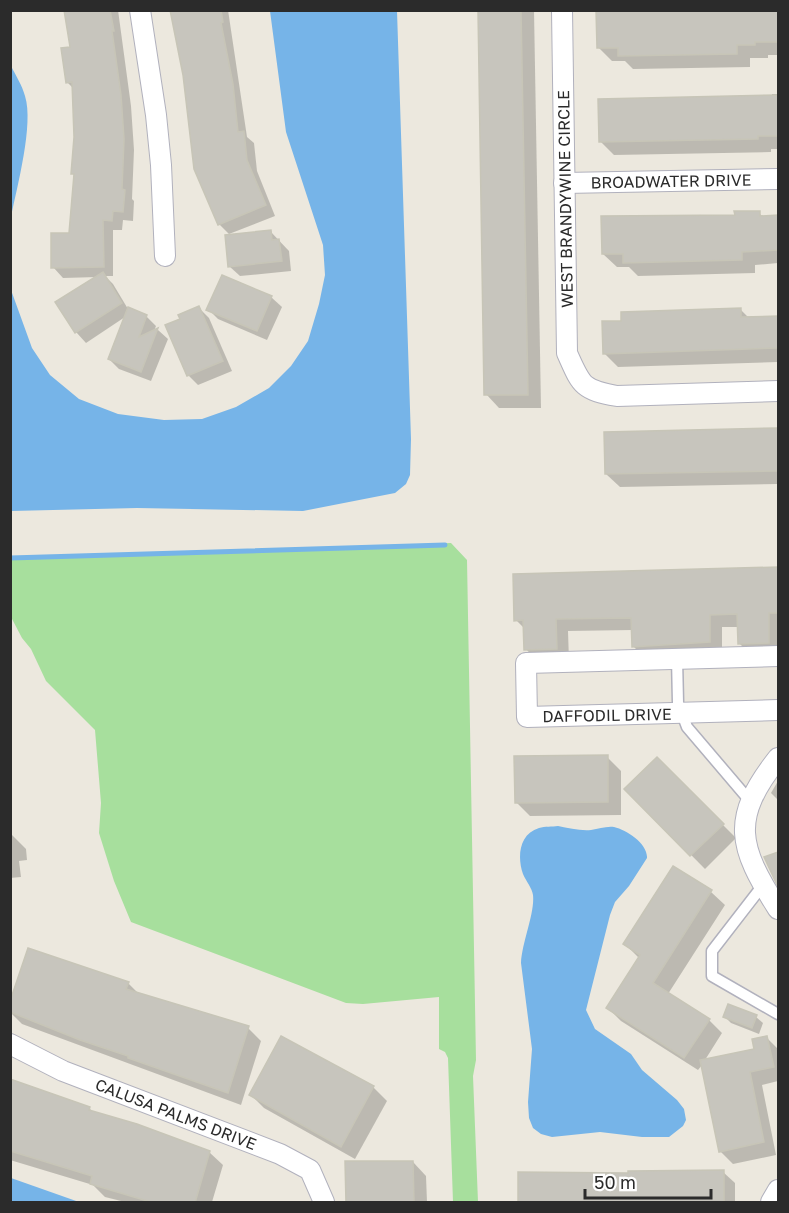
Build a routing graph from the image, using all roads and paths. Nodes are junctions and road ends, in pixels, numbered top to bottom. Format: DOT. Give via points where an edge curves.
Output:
graph roads {
  1 [pos="140,10"];
  2 [pos="562,10"];
  3 [pos="778,179"];
  4 [pos="564,183"];
  5 [pos="165,256"];
  6 [pos="778,391"];
  7 [pos="778,656"];
  8 [pos="677,658"];
  9 [pos="778,710"];
  10 [pos="681,713"];
  11 [pos="778,758"];
  12 [pos="750,801"];
  13 [pos="763,885"];
  14 [pos="778,909"];
  15 [pos="778,1014"];
  16 [pos="10,1044"];
  17 [pos="778,1190"];
  18 [pos="324,1203"];
  19 [pos="771,1203"];
  1 -- 5 [label="street" via="156,115"];
  2 -- 4 [label="street, WEST BRANDYWINE CIRCLE"];
  3 -- 4 [label="street, BROADWATER DRIVE"];
  4 -- 6 [label="street, WEST BRANDYWINE CIRCLE" via="567,353 581,384 598,393 617,396"];
  7 -- 8 [label="street, DAFFODIL DRIVE"];
  8 -- 10 [label="lane"];
  8 -- 10 [label="street, DAFFODIL DRIVE" via="526,663 526,717"];
  9 -- 10 [label="street, DAFFODIL DRIVE"];
  10 -- 12 [label="lane" via="687,728"];
  11 -- 12 [label="street"];
  12 -- 13 [label="street" via="744,825 748,849"];
  13 -- 14 [label="street"];
  13 -- 15 [label="lane" via="712,951 712,976"];
  16 -- 18 [label="street, CALUSA PALMS DRIVE" via="63,1071 280,1154 310,1170"];
  17 -- 19 [label="street"];
}
